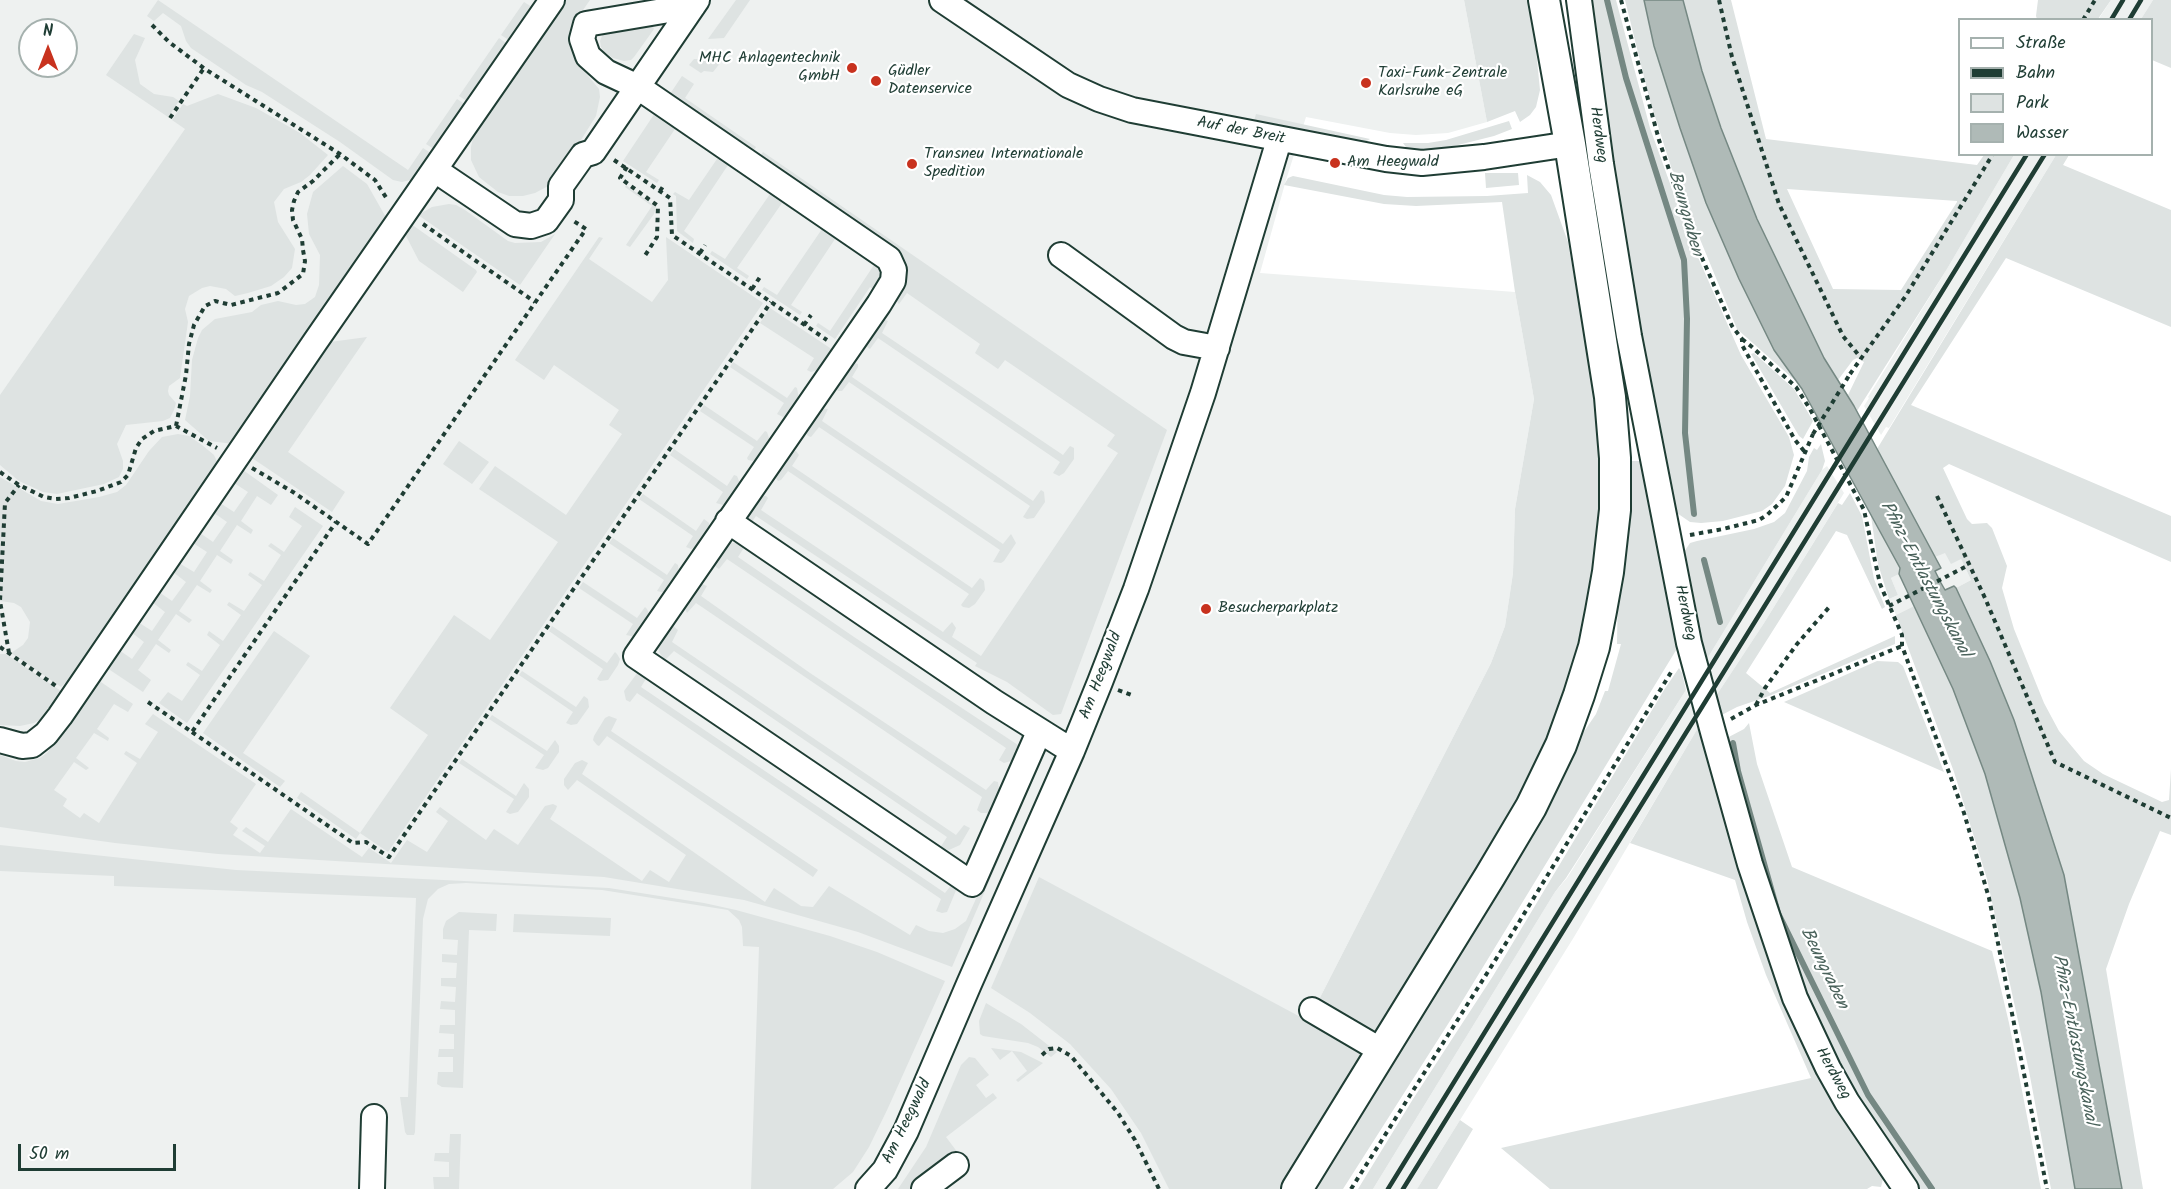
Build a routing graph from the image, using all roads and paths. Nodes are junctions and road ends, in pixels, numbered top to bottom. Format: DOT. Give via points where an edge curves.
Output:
graph roads {
  1 [pos="552,0"];
  2 [pos="942,0"];
  3 [pos="1544,0"];
  4 [pos="1579,0"];
  5 [pos="1621,0"];
  6 [pos="1719,0"];
  7 [pos="2095,0"];
  8 [pos="695,3"];
  9 [pos="2084,18"];
  10 [pos="152,25"];
  11 [pos="204,68"];
  12 [pos="638,87"];
  13 [pos="170,118"];
  14 [pos="1279,140"];
  15 [pos="1570,144"];
  16 [pos="595,150"];
  17 [pos="340,153"];
  18 [pos="1992,156"];
  19 [pos="627,168"];
  20 [pos="435,170"];
  21 [pos="664,185"];
  22 [pos="660,190"];
  23 [pos="558,204"];
  24 [pos="405,212"];
  25 [pos="705,245"];
  26 [pos="699,254"];
  27 [pos="1061,255"];
  28 [pos="644,257"];
  29 [pos="760,277"];
  30 [pos="752,289"];
  31 [pos="536,302"];
  32 [pos="771,302"];
  33 [pos="811,315"];
  34 [pos="804,325"];
  35 [pos="1742,339"];
  36 [pos="1216,348"];
  37 [pos="845,352"];
  38 [pos="1861,358"];
  39 [pos="176,426"];
  40 [pos="1804,451"];
  41 [pos="236,459"];
  42 [pos="0,472"];
  43 [pos="19,485"];
  44 [pos="1937,496"];
  45 [pos="728,521"];
  46 [pos="336,522"];
  47 [pos="1669,542"];
  48 [pos="1965,567"];
  49 [pos="1831,605"];
  50 [pos="1890,605"];
  51 [pos="1689,643"];
  52 [pos="1902,646"];
  53 [pos="0,648"];
  54 [pos="9,653"];
  55 [pos="73,697"];
  56 [pos="148,702"];
  57 [pos="1756,705"];
  58 [pos="192,732"];
  59 [pos="1039,732"];
  60 [pos="1713,732"];
  61 [pos="0,740"];
  62 [pos="1072,751"];
  63 [pos="2171,818"];
  64 [pos="1312,1010"];
  65 [pos="1382,1051"];
  66 [pos="1042,1054"];
  67 [pos="374,1117"];
  68 [pos="956,1165"];
  69 [pos="372,1189"];
  70 [pos="868,1189"];
  71 [pos="924,1189"];
  72 [pos="1159,1189"];
  73 [pos="1297,1189"];
  74 [pos="1352,1189"];
  75 [pos="1906,1189"];
  76 [pos="2047,1189"];
  1 -- 20 [label="street"];
  2 -- 14 [label="street, Auf der Breit" via="1068,85 1099,99 1132,110"];
  3 -- 15 [label="main road"];
  4 -- 47 [label="street, Herdweg" via="1629,336"];
  5 -- 35 [label="path" via="1659,140 1688,226 1732,326"];
  6 -- 38 [label="path" via="1732,57 1779,204 1843,336"];
  7 -- 9 [label="path"];
  8 -- 12 [label="street"];
  8 -- 12 [label="street" via="586,24 582,39 588,56 606,72"];
  10 -- 11 [label="path"];
  11 -- 13 [label="path"];
  11 -- 17 [label="path"];
  12 -- 16 [label="street"];
  12 -- 37 [label="street" via="889,259 893,281"];
  14 -- 15 [label="street, Auf der Breit" via="1422,163"];
  14 -- 36 [label="street, Am Heegwald"];
  15 -- 65 [label="main road" via="1616,458 1612,541 1594,647 1560,745 1531,807"];
  16 -- 19 [label="path"];
  16 -- 23 [label="street" via="596,165 586,180 575,195"];
  17 -- 24 [label="path" via="375,180 389,201"];
  17 -- 39 [label="path" via="298,192 294,201 293,220 302,239 305,261 303,274 278,293 231,305 215,301 205,306 189,344"];
  18 -- 38 [label="path" via="1905,297"];
  19 -- 22 [label="path"];
  19 -- 28 [label="path" via="620,178 658,206 657,237"];
  20 -- 23 [label="street" via="515,224 531,226 546,221"];
  20 -- 24 [label="street"];
  21 -- 22 [label="path"];
  22 -- 26 [label="path" via="670,198 672,235"];
  23 -- 31 [label="path" via="586,229"];
  24 -- 31 [label="path"];
  24 -- 41 [label="street"];
  25 -- 26 [label="path"];
  26 -- 30 [label="path"];
  27 -- 36 [label="street" via="1174,337"];
  29 -- 30 [label="path"];
  30 -- 32 [label="path"];
  31 -- 46 [label="path" via="368,544"];
  32 -- 34 [label="path"];
  32 -- 58 [label="path" via="389,857 366,842 353,843"];
  33 -- 34 [label="path"];
  34 -- 37 [label="path"];
  35 -- 40 [label="path"];
  35 -- 50 [label="path" via="1796,387 1810,409 1864,510 1880,584"];
  36 -- 62 [label="street, Am Heegwald" via="1136,589"];
  37 -- 45 [label="street"];
  38 -- 40 [label="path, bridge"];
  39 -- 41 [label="path"];
  39 -- 43 [label="path" via="154,430 142,439 128,475 121,482 56,499"];
  40 -- 47 [label="path" via="1786,497 1767,515"];
  41 -- 46 [label="path"];
  41 -- 55 [label="street"];
  42 -- 43 [label="path"];
  43 -- 54 [label="path" via="5,502 0,601"];
  44 -- 63 [label="path" via="2055,762"];
  45 -- 59 [label="street"];
  45 -- 59 [label="street" via="636,656 972,884"];
  46 -- 58 [label="path"];
  47 -- 51 [label="street, Herdweg"];
  48 -- 50 [label="path"];
  49 -- 57 [label="path" via="1797,644"];
  50 -- 52 [label="path" via="1902,635"];
  51 -- 60 [label="street, Herdweg"];
  51 -- 74 [label="path"];
  52 -- 57 [label="path"];
  52 -- 76 [label="path" via="1964,813 1989,898"];
  53 -- 54 [label="path"];
  54 -- 55 [label="path"];
  55 -- 61 [label="street" via="46,734 32,745"];
  56 -- 58 [label="path"];
  57 -- 60 [label="path"];
  59 -- 62 [label="street"];
  60 -- 75 [label="street, Herdweg" via="1756,884 1795,998 1827,1068"];
  62 -- 70 [label="street, Am Heegwald" via="906,1131 885,1170"];
  64 -- 65 [label="street"];
  65 -- 73 [label="main road"];
  66 -- 72 [label="path" via="1057,1047 1071,1056 1118,1113"];
  67 -- 69 [label="street"];
  68 -- 71 [label="street"];
}
